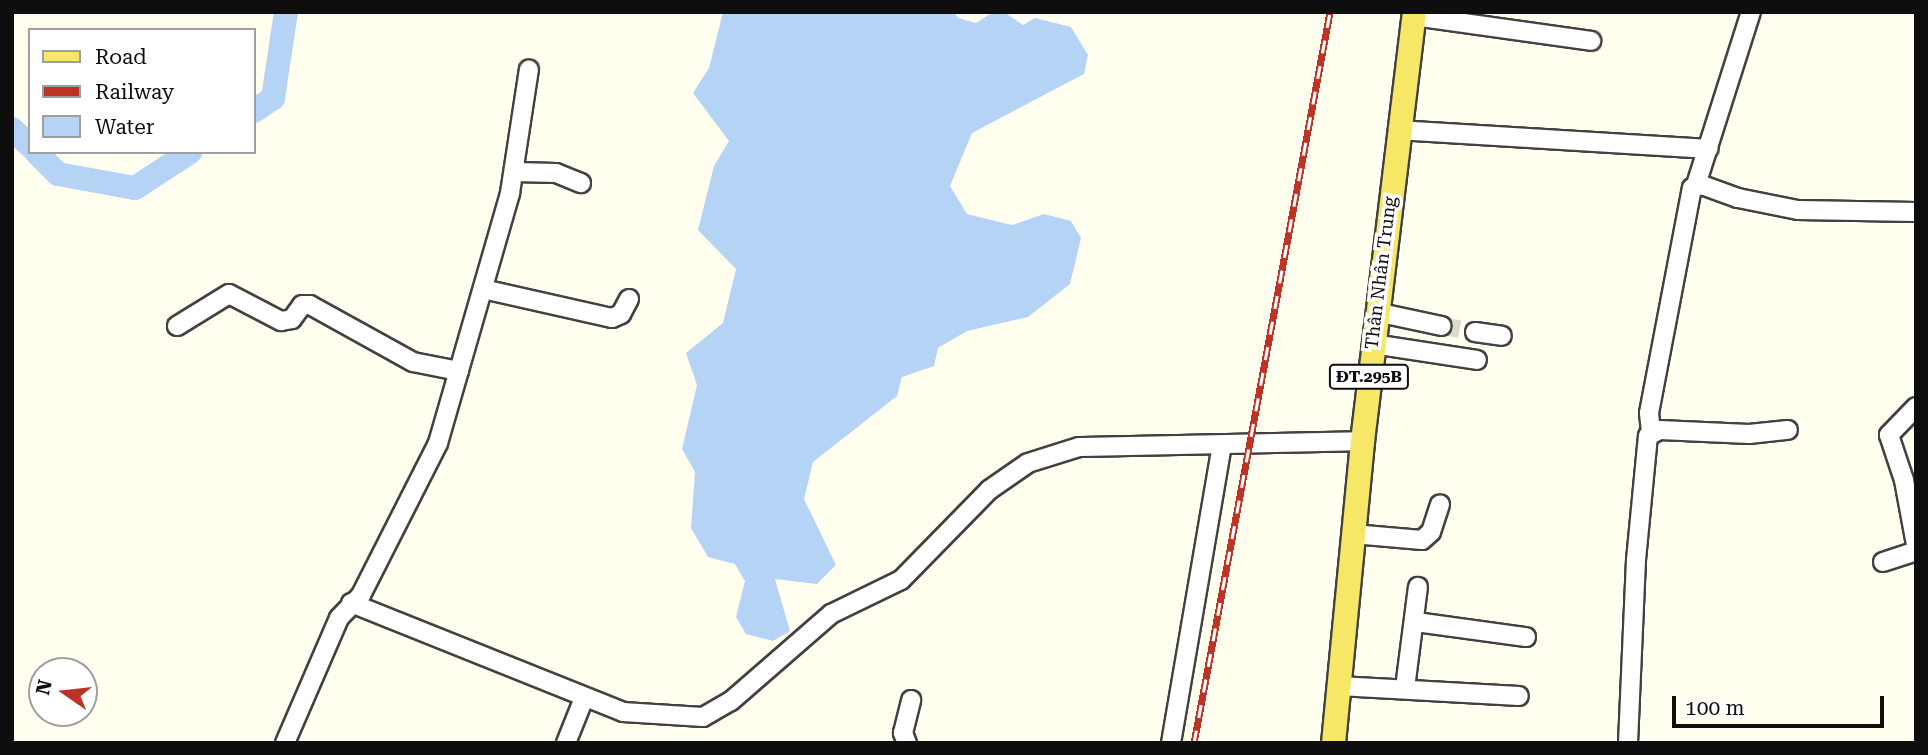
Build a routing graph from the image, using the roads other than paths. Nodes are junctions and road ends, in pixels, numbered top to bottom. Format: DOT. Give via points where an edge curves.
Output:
graph roads {
  1 [pos="1751,12"];
  2 [pos="1414,14"];
  3 [pos="1591,41"];
  4 [pos="530,69"];
  5 [pos="1398,130"];
  6 [pos="1708,149"];
  7 [pos="515,172"];
  8 [pos="581,183"];
  9 [pos="1696,185"];
  10 [pos="1916,212"];
  11 [pos="483,289"];
  12 [pos="629,299"];
  13 [pos="1377,312"];
  14 [pos="177,326"];
  15 [pos="1442,326"];
  16 [pos="1475,332"];
  17 [pos="1502,336"];
  18 [pos="1373,344"];
  19 [pos="1477,360"];
  20 [pos="459,371"];
  21 [pos="1916,407"];
  22 [pos="1788,430"];
  23 [pos="1651,432"];
  24 [pos="1362,441"];
  25 [pos="1222,445"];
  26 [pos="1440,504"];
  27 [pos="1353,534"];
  28 [pos="1916,545"];
  29 [pos="1916,551"];
  30 [pos="1883,562"];
  31 [pos="1418,587"];
  32 [pos="351,603"];
  33 [pos="1416,622"];
  34 [pos="1526,637"];
  35 [pos="1339,686"];
  36 [pos="1405,688"];
  37 [pos="1519,696"];
  38 [pos="584,698"];
  39 [pos="911,700"];
  40 [pos="285,743"];
  41 [pos="566,743"];
  42 [pos="907,743"];
  43 [pos="1171,743"];
  44 [pos="1333,743"];
  45 [pos="1628,743"];
  1 -- 6 [label="street"];
  2 -- 3 [label="street"];
  2 -- 5 [label="main road, Thân Nhân Trung / ĐT.295B"];
  4 -- 7 [label="street"];
  5 -- 6 [label="street"];
  5 -- 13 [label="main road, Thân Nhân Trung / ĐT.295B"];
  6 -- 9 [label="street"];
  7 -- 8 [label="street" via="556,173"];
  7 -- 11 [label="street"];
  9 -- 10 [label="street" via="1798,210"];
  9 -- 23 [label="street" via="1676,258 1649,414"];
  11 -- 12 [label="street" via="612,318 621,314"];
  11 -- 20 [label="street"];
  13 -- 15 [label="street"];
  13 -- 18 [label="main road, Thân Nhân Trung / ĐT.295B"];
  14 -- 20 [label="street" via="229,294 281,321 292,318 302,305 310,305 413,362"];
  16 -- 17 [label="street"];
  18 -- 19 [label="street"];
  18 -- 24 [label="main road, Thân Nhân Trung / ĐT.295B"];
  20 -- 32 [label="street" via="429,464 361,595"];
  21 -- 28 [label="street" via="1889,435 1904,480"];
  22 -- 23 [label="street"];
  23 -- 45 [label="street" via="1636,560"];
  24 -- 25 [label="street"];
  24 -- 27 [label="main road, Thân Nhân Trung / ĐT.295B"];
  25 -- 38 [label="street" via="1079,447 1028,463 989,490 901,580 831,614 741,693 703,717 648,716"];
  25 -- 43 [label="street"];
  26 -- 27 [label="street" via="1432,532 1422,540"];
  27 -- 35 [label="main road, Thân Nhân Trung / ĐT.295B"];
  29 -- 30 [label="street"];
  31 -- 33 [label="street"];
  32 -- 38 [label="street"];
  32 -- 40 [label="street" via="339,618"];
  33 -- 34 [label="street"];
  33 -- 36 [label="street"];
  35 -- 36 [label="street"];
  35 -- 44 [label="main road, Thân Nhân Trung / ĐT.295B"];
  36 -- 37 [label="street"];
  38 -- 41 [label="street"];
  39 -- 42 [label="street" via="903,733"];
}
